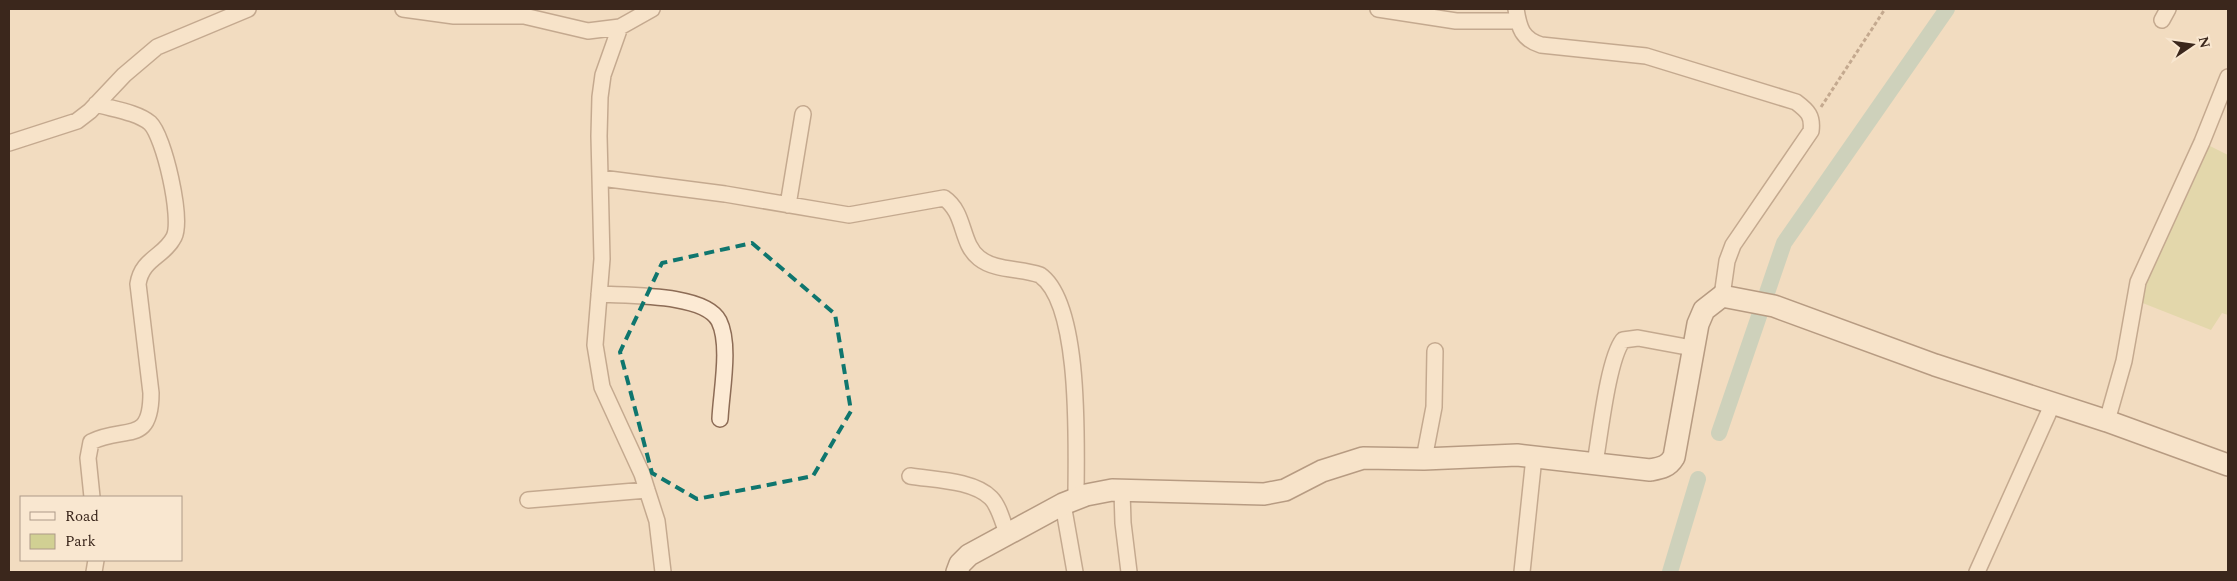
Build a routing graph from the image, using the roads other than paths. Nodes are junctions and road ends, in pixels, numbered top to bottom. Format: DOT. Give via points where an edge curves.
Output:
graph roads {
  1 [pos="248,9"];
  2 [pos="403,9"];
  3 [pos="652,9"];
  4 [pos="1378,9"];
  5 [pos="1517,15"];
  6 [pos="620,27"];
  7 [pos="2228,77"];
  8 [pos="96,104"];
  9 [pos="2223,106"];
  10 [pos="803,114"];
  11 [pos="9,143"];
  12 [pos="601,178"];
  13 [pos="788,205"];
  14 [pos="599,294"];
  15 [pos="1729,296"];
  16 [pos="1692,348"];
  17 [pos="1435,351"];
  18 [pos="2053,403"];
  19 [pos="720,419"];
  20 [pos="2107,421"];
  21 [pos="1534,457"];
  22 [pos="1424,459"];
  23 [pos="1594,463"];
  24 [pos="2228,465"];
  25 [pos="910,476"];
  26 [pos="647,490"];
  27 [pos="1122,491"];
  28 [pos="92,496"];
  29 [pos="528,500"];
  30 [pos="1069,501"];
  31 [pos="1007,533"];
  32 [pos="663,572"];
  33 [pos="957,572"];
  34 [pos="1075,572"];
  35 [pos="1129,572"];
  36 [pos="1522,572"];
  37 [pos="1978,572"];
  1 -- 8 [label="street" via="157,47"];
  2 -- 6 [label="street" via="454,16 524,16 588,31"];
  3 -- 6 [label="street"];
  4 -- 5 [label="street" via="1456,21"];
  5 -- 15 [label="street" via="1522,33 1531,42 1646,56 1796,102 1808,110 1812,120 1811,131 1733,245 1728,260"];
  6 -- 12 [label="street" via="600,97"];
  7 -- 9 [label="street"];
  8 -- 11 [label="street" via="77,121"];
  8 -- 28 [label="street" via="143,119 157,133 177,220 173,239 144,266 139,276 151,411 143,427 91,442 88,458"];
  9 -- 20 [label="street" via="2138,282 2124,361"];
  10 -- 13 [label="street"];
  12 -- 13 [label="street"];
  12 -- 14 [label="street"];
  13 -- 30 [label="street" via="849,215 944,198 957,210 979,258 990,264 1030,271 1046,279 1058,299 1069,342 1076,433"];
  14 -- 19 [label="street" via="673,298 700,306 713,314 718,320 724,345"];
  14 -- 26 [label="street" via="595,345 602,387"];
  15 -- 16 [label="street" via="1704,310"];
  15 -- 18 [label="street" via="1774,306 1935,365"];
  16 -- 23 [label="street" via="1674,457 1670,464 1650,470"];
  16 -- 23 [label="street" via="1638,338 1623,340 1613,363"];
  17 -- 22 [label="street" via="1434,407"];
  18 -- 20 [label="street"];
  18 -- 37 [label="street"];
  20 -- 24 [label="street"];
  21 -- 22 [label="street"];
  21 -- 23 [label="street"];
  21 -- 36 [label="street"];
  22 -- 27 [label="street" via="1363,458 1322,471 1285,490 1264,494"];
  25 -- 31 [label="street" via="983,492 995,504"];
  26 -- 29 [label="street"];
  26 -- 32 [label="street" via="657,521"];
  27 -- 30 [label="street" via="1112,490"];
  27 -- 35 [label="street"];
  30 -- 31 [label="street"];
  30 -- 34 [label="street"];
  31 -- 33 [label="street" via="969,555"];
}
